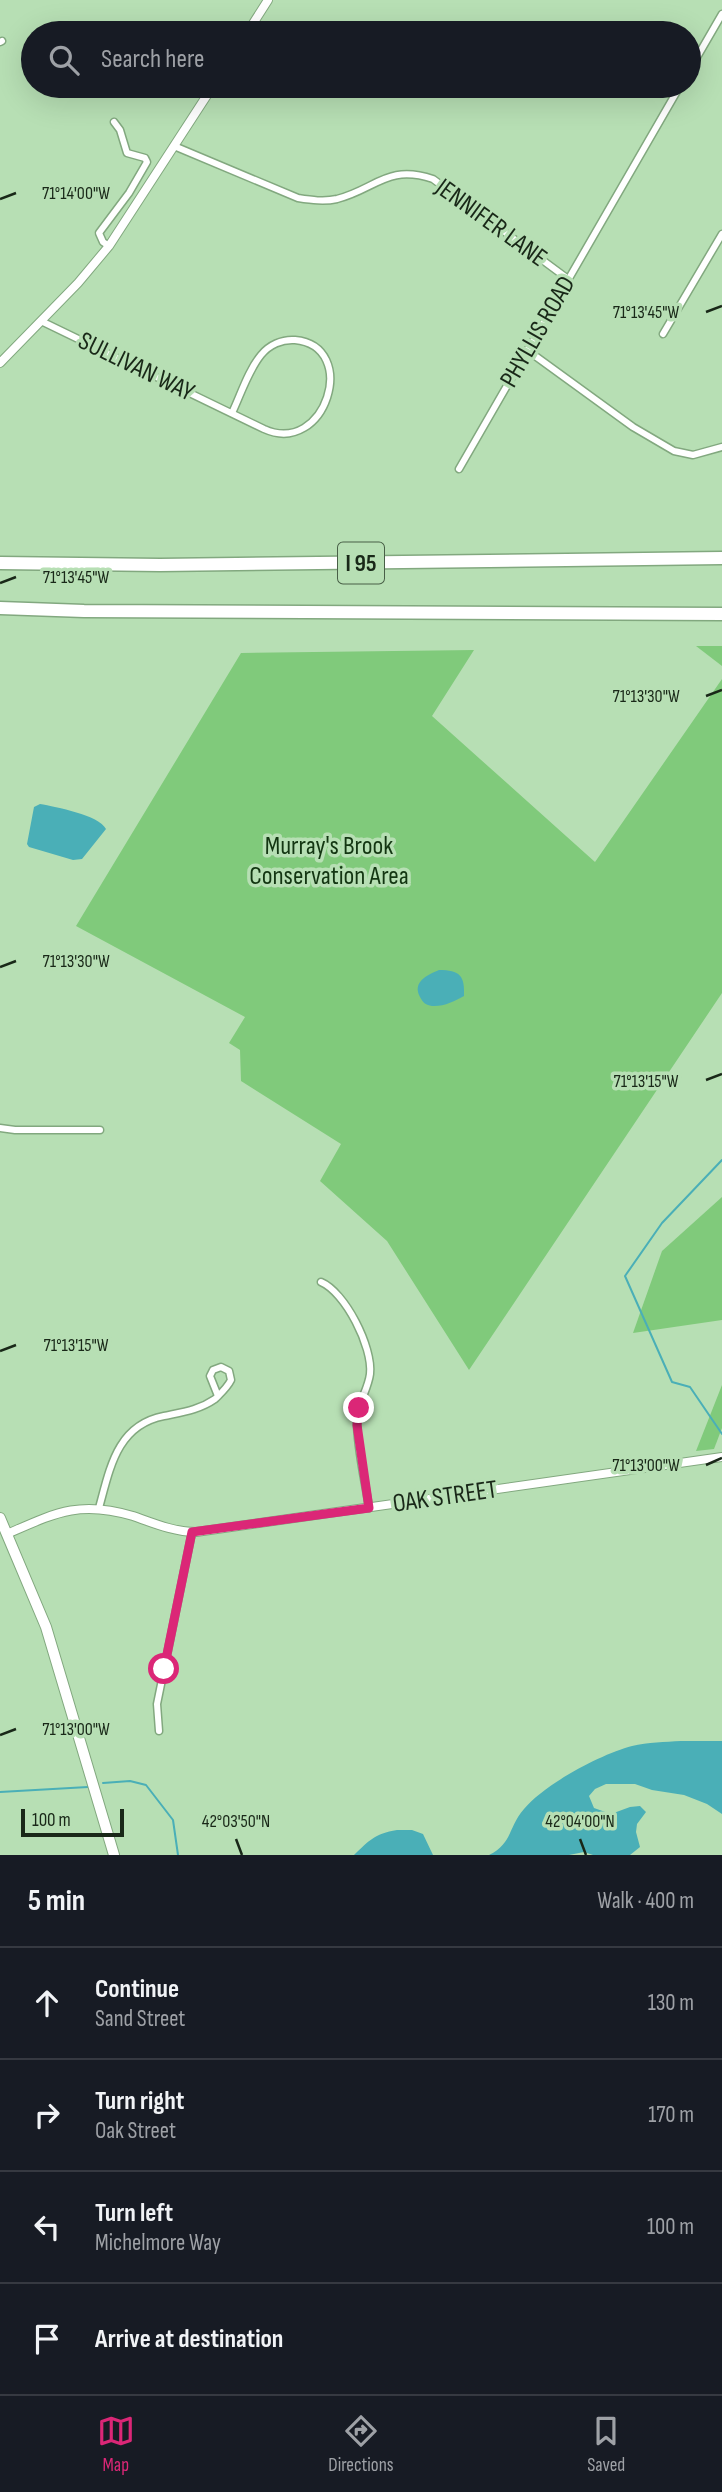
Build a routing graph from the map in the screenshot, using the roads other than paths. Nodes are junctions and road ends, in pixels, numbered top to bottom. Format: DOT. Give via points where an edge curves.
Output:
graph roads {
  1 [pos="268,0"];
  2 [pos="722,14"];
  3 [pos="255,21"];
  4 [pos="701,50"];
  5 [pos="205,98"];
  6 [pos="673,98"];
  7 [pos="114,122"];
  8 [pos="174,146"];
  9 [pos="722,234"];
  10 [pos="109,246"];
  11 [pos="568,279"];
  12 [pos="41,321"];
  13 [pos="663,334"];
  14 [pos="527,350"];
  15 [pos="0,363"];
  16 [pos="232,413"];
  17 [pos="722,447"];
  18 [pos="459,469"];
  19 [pos="722,558"];
  20 [pos="0,563"];
  21 [pos="0,608"];
  22 [pos="722,614"];
  23 [pos="0,1128"];
  24 [pos="100,1130"];
  25 [pos="321,1282"];
  26 [pos="218,1396"];
  27 [pos="722,1457"];
  28 [pos="99,1508"];
  29 [pos="369,1508"];
  30 [pos="0,1518"];
  31 [pos="192,1532"];
  32 [pos="7,1534"];
  33 [pos="159,1731"];
  34 [pos="114,1855"];
  1 -- 3 [label="street"];
  2 -- 4 [label="street"];
  5 -- 8 [label="street"];
  6 -- 11 [label="street, PHYLLIS ROAD"];
  7 -- 10 [label="street" via="127,153 147,162 99,233"];
  8 -- 10 [label="street"];
  8 -- 11 [label="street, JENNIFER LANE" via="298,198 317,201 337,199 394,175 433,179"];
  9 -- 13 [label="street"];
  10 -- 12 [label="street"];
  11 -- 14 [label="street, PHYLLIS ROAD"];
  12 -- 15 [label="street"];
  12 -- 16 [label="street, SULLIVAN WAY"];
  14 -- 17 [label="street" via="674,451 693,455"];
  14 -- 18 [label="street, PHYLLIS ROAD"];
  16 -- 16 [label="street, SULLIVAN WAY" via="256,362 271,346 298,341 318,350 327,361 328,396 316,417 300,431 271,432"];
  19 -- 20 [label="highway, I 95"];
  21 -- 22 [label="highway, I 95"];
  23 -- 24 [label="street"];
  25 -- 29 [label="street" via="335,1291 369,1352 370,1377 357,1419"];
  26 -- 26 [label="street" via="231,1378 221,1367 210,1376"];
  26 -- 28 [label="street" via="200,1408 154,1418 131,1431 115,1453"];
  27 -- 29 [label="street, OAK STREET"];
  28 -- 31 [label="street, OAK STREET"];
  28 -- 32 [label="street, OAK STREET" via="59,1513"];
  29 -- 31 [label="street, OAK STREET"];
  30 -- 32 [label="main road"];
  31 -- 33 [label="street" via="156,1703"];
  32 -- 34 [label="main road" via="46,1627"];
}
